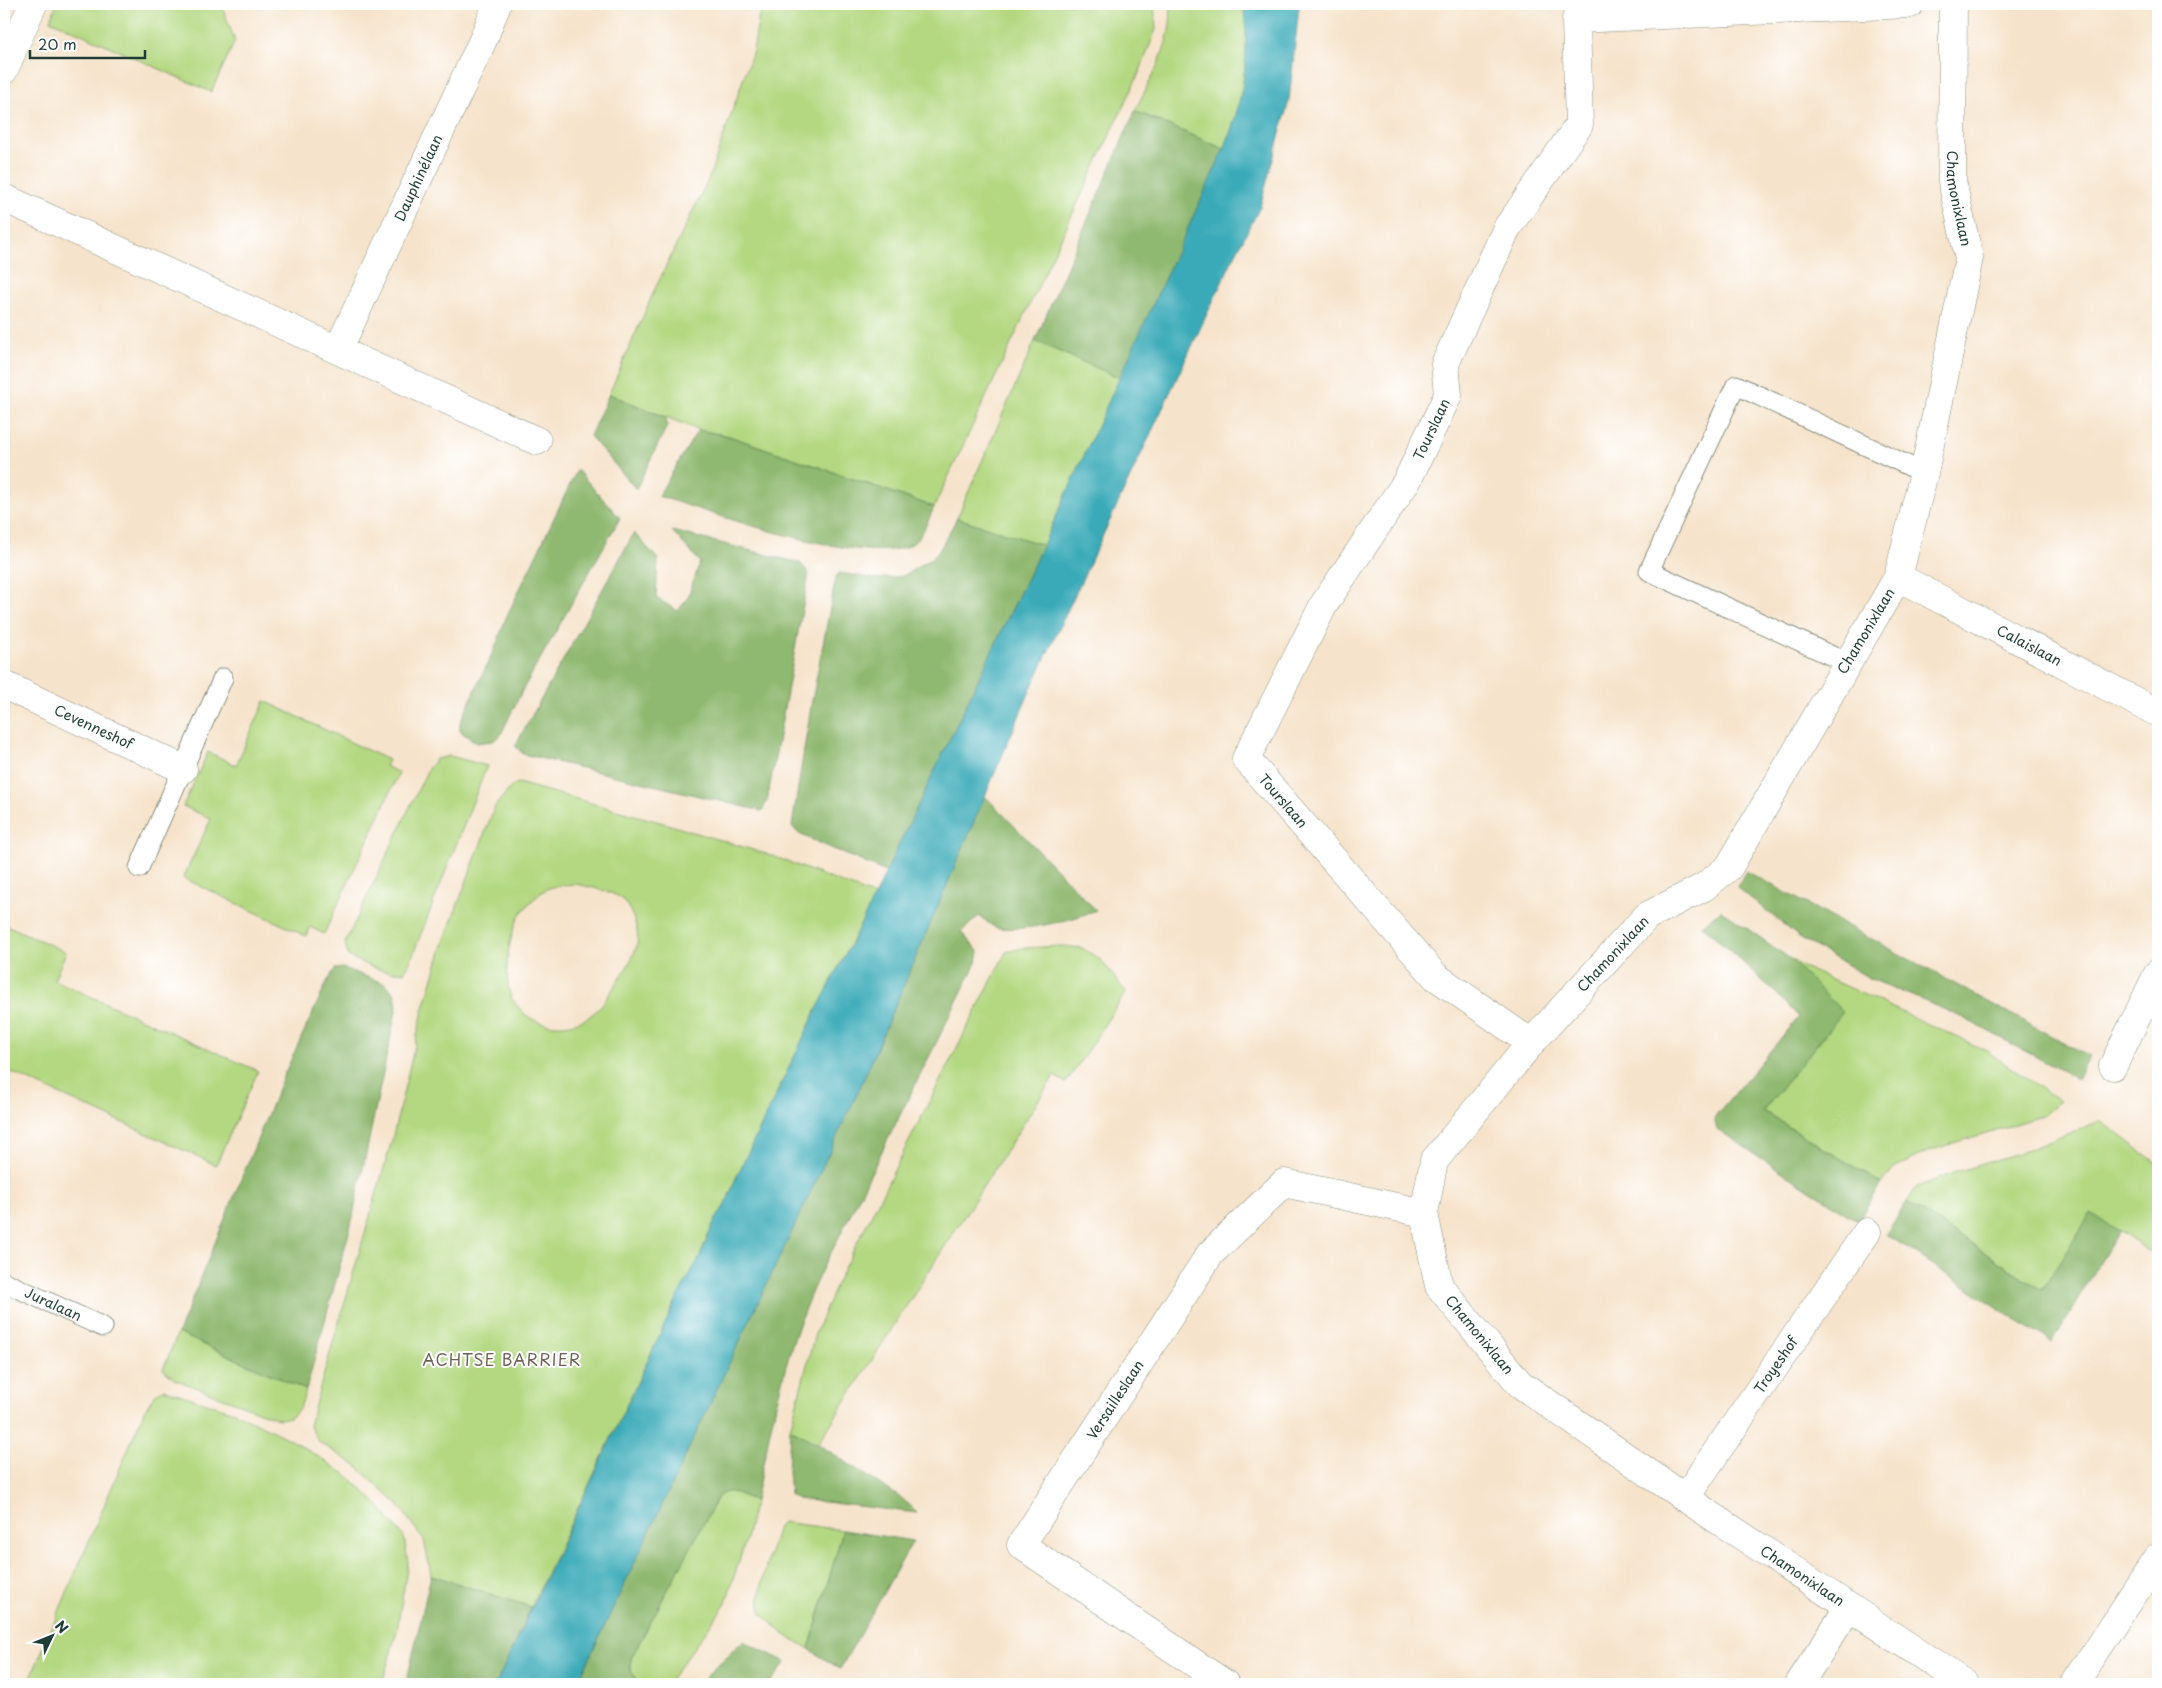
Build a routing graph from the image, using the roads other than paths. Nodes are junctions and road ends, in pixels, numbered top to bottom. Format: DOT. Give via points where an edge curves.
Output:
graph roads {
  1 [pos="33,4"];
  2 [pos="497,4"];
  3 [pos="1910,4"];
  4 [pos="1953,4"];
  5 [pos="4,70"];
  6 [pos="4,198"];
  7 [pos="338,350"];
  8 [pos="537,441"];
  9 [pos="1924,473"];
  10 [pos="1898,578"];
  11 [pos="1847,663"];
  12 [pos="223,678"];
  13 [pos="4,685"];
  14 [pos="2158,713"];
  15 [pos="183,769"];
  16 [pos="139,868"];
  17 [pos="2158,974"];
  18 [pos="1531,1044"];
  19 [pos="2113,1066"];
  20 [pos="1424,1213"];
  21 [pos="1867,1232"];
  22 [pos="4,1282"];
  23 [pos="103,1327"];
  24 [pos="1685,1498"];
  25 [pos="2158,1557"];
  26 [pos="1849,1607"];
  27 [pos="1225,1684"];
  28 [pos="1798,1684"];
  29 [pos="1965,1684"];
  30 [pos="2074,1684"];
  1 -- 5 [label="street"];
  2 -- 7 [label="street, Dauphinélaan"];
  3 -- 18 [label="street, Tourslaan" via="1576,19 1578,125 1507,228 1445,364 1448,395 1407,481 1324,604 1246,759 1436,976"];
  4 -- 9 [label="street, Chamonixlaan" via="1952,181 1969,258"];
  6 -- 7 [label="street"];
  7 -- 8 [label="street"];
  9 -- 10 [label="street, Chamonixlaan"];
  9 -- 11 [label="lane" via="1736,385 1649,571"];
  10 -- 11 [label="street, Chamonixlaan"];
  10 -- 14 [label="street, Calaislaan"];
  11 -- 18 [label="street, Chamonixlaan" via="1729,866 1704,887 1647,916"];
  12 -- 15 [label="lane"];
  13 -- 15 [label="street, Cevenneshof"];
  15 -- 16 [label="lane"];
  17 -- 19 [label="street"];
  18 -- 20 [label="street, Chamonixlaan" via="1434,1161"];
  20 -- 24 [label="street, Chamonixlaan" via="1439,1286 1520,1384"];
  20 -- 27 [label="street, Versailleslaan" via="1284,1183 1210,1254 1021,1545"];
  21 -- 24 [label="street, Troyeshof"];
  22 -- 23 [label="lane, Juralaan"];
  24 -- 26 [label="street, Chamonixlaan"];
  25 -- 30 [label="street"];
  26 -- 28 [label="street"];
  26 -- 29 [label="street, Chamonixlaan"];
}
